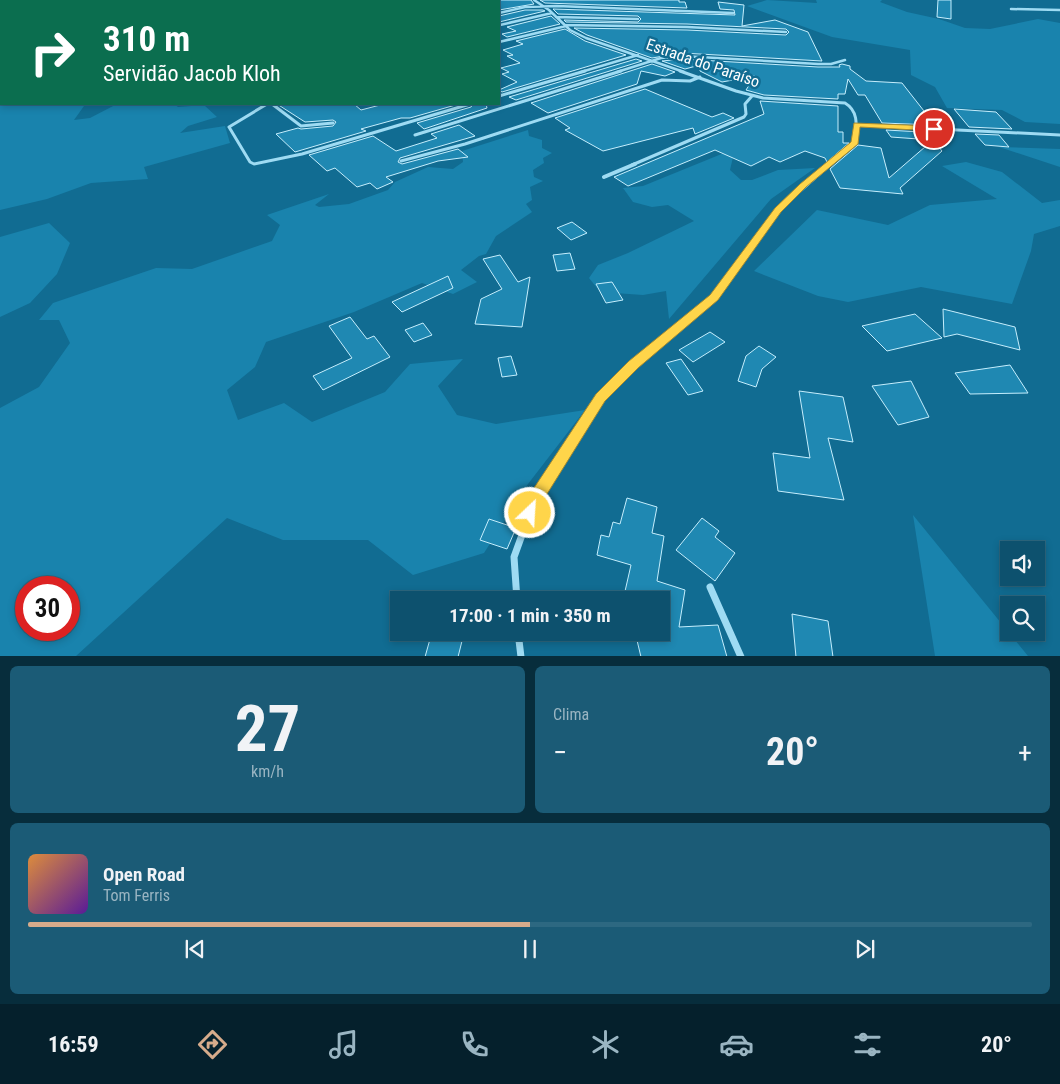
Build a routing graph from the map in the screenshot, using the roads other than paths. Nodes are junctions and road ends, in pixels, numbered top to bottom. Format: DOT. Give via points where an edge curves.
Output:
graph roads {
  1 [pos="534,0"];
  2 [pos="542,6"];
  3 [pos="1011,9"];
  4 [pos="1060,10"];
  5 [pos="733,13"];
  6 [pos="500,14"];
  7 [pos="554,15"];
  8 [pos="638,19"];
  9 [pos="500,25"];
  10 [pos="566,26"];
  11 [pos="786,32"];
  12 [pos="500,42"];
  13 [pos="638,55"];
  14 [pos="652,60"];
  15 [pos="845,60"];
  16 [pos="700,77"];
  17 [pos="500,96"];
  18 [pos="752,96"];
  19 [pos="265,105"];
  20 [pos="273,105"];
  21 [pos="467,105"];
  22 [pos="333,123"];
  23 [pos="857,125"];
  24 [pos="415,135"];
  25 [pos="1060,135"];
  26 [pos="401,161"];
  27 [pos="604,177"];
  28 [pos="710,587"];
  29 [pos="516,591"];
  30 [pos="519,641"];
  31 [pos="521,656"];
  32 [pos="742,656"];
  1 -- 2 [label="street, Estrada do Paraíso"];
  2 -- 5 [label="street"];
  2 -- 6 [label="street"];
  2 -- 7 [label="street, Estrada do Paraíso"];
  3 -- 4 [label="street"];
  7 -- 8 [label="street"];
  7 -- 9 [label="street"];
  7 -- 10 [label="street, Estrada do Paraíso"];
  10 -- 11 [label="street" via="686,26"];
  10 -- 12 [label="street"];
  10 -- 13 [label="street, Estrada do Paraíso" via="586,38"];
  13 -- 14 [label="street, Estrada do Paraíso"];
  13 -- 17 [label="street"];
  14 -- 15 [label="street" via="682,56 818,64"];
  14 -- 16 [label="street, Estrada do Paraíso"];
  14 -- 24 [label="street"];
  16 -- 18 [label="street, Estrada do Paraíso"];
  16 -- 26 [label="street" via="690,81 662,80 465,144"];
  18 -- 23 [label="street, Estrada do Paraíso" via="845,103 852,106"];
  18 -- 27 [label="street" via="745,104 744,117"];
  19 -- 21 [label="street" via="229,126 250,162 259,165"];
  20 -- 22 [label="street" via="301,126"];
  23 -- 25 [label="street"];
  23 -- 29 [label="street" via="855,143 778,210 714,298 633,364 600,397 535,499 514,557"];
  28 -- 32 [label="street"];
  30 -- 31 [label="street"];
}
